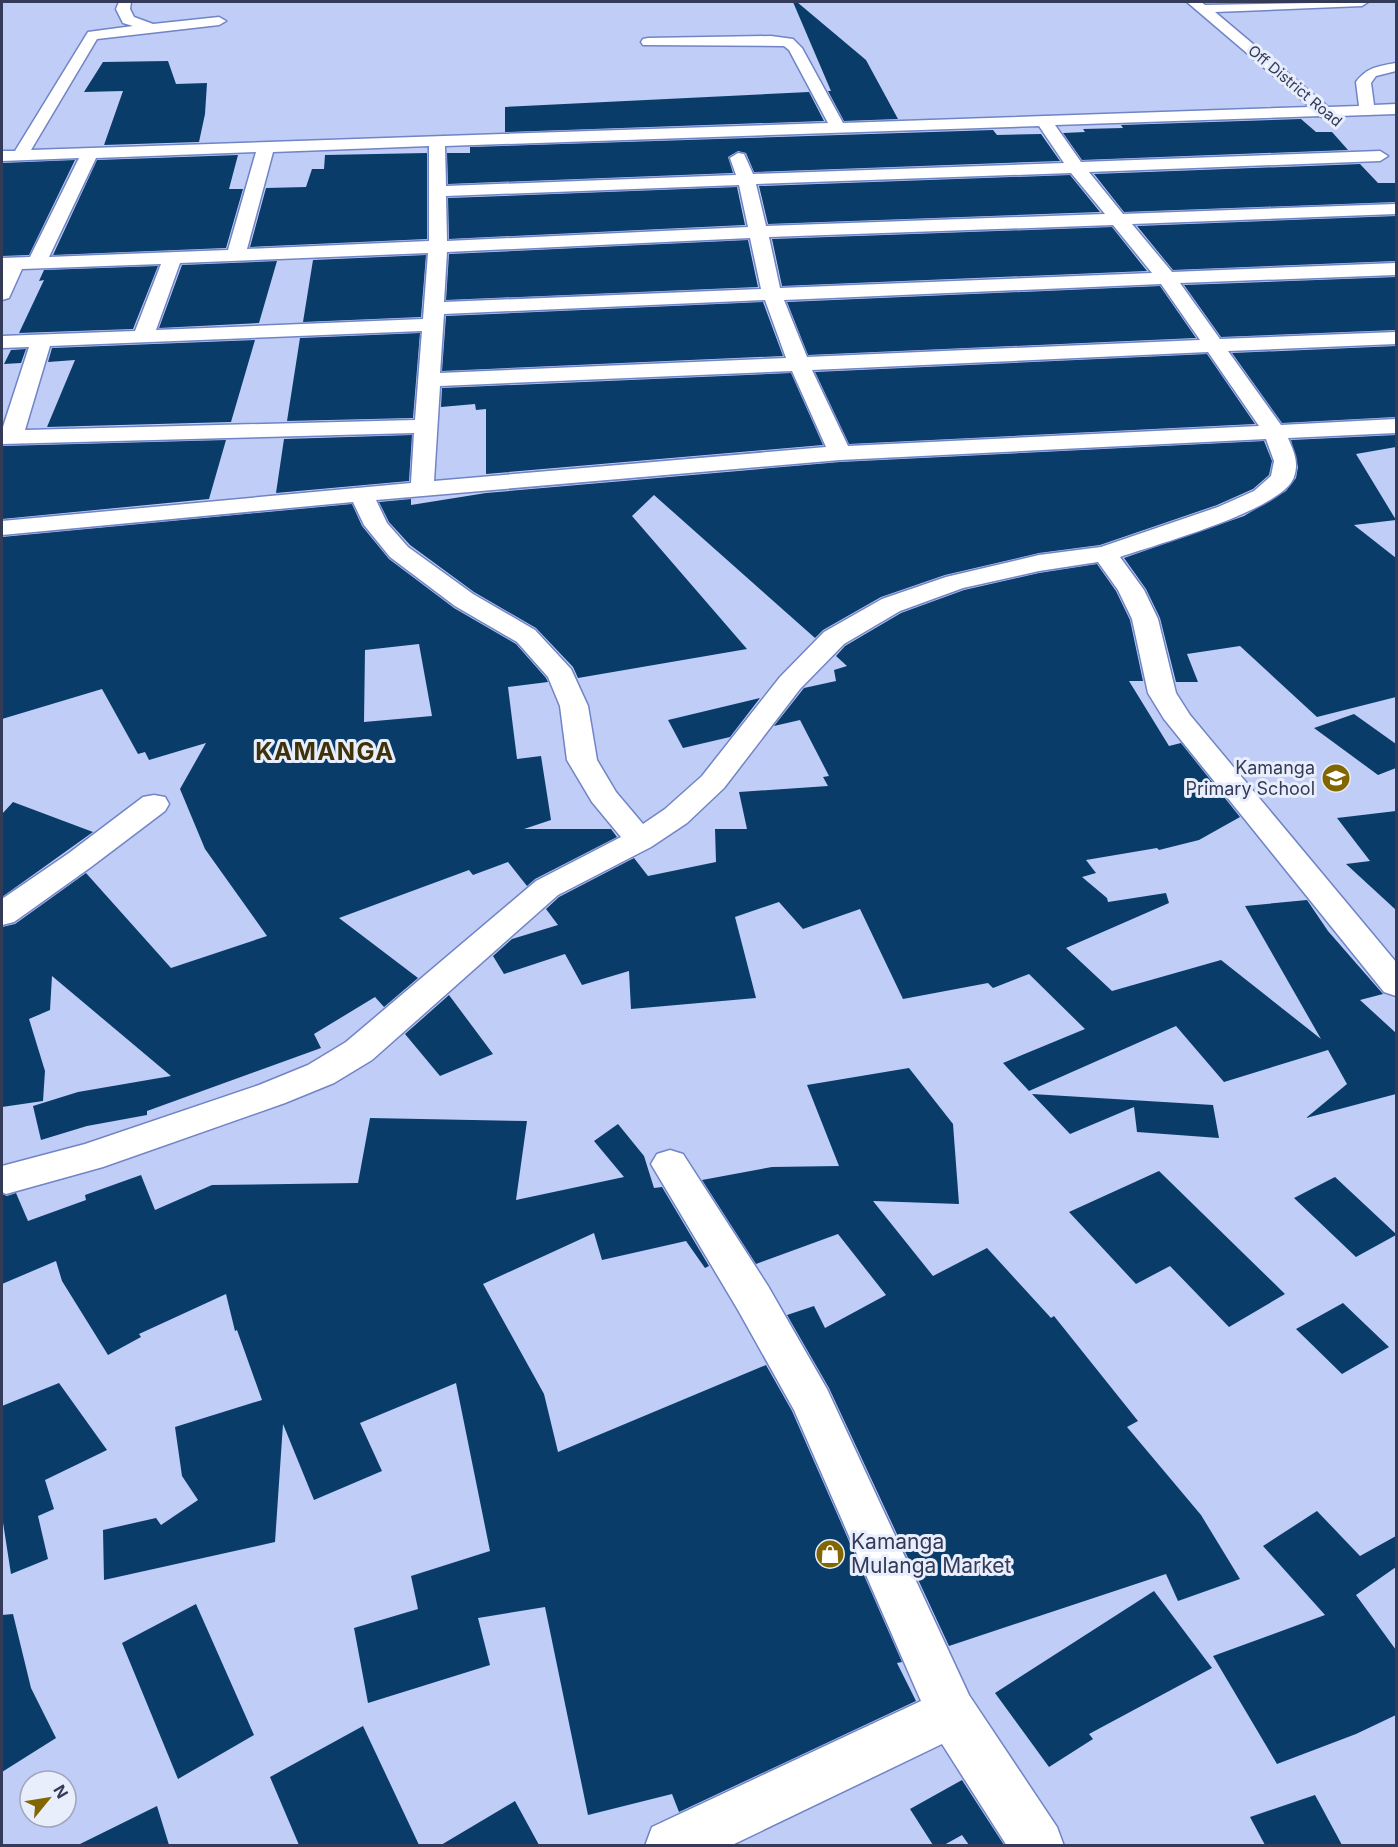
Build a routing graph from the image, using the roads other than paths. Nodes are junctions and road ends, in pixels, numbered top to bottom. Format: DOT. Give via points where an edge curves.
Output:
graph roads {
  1 [pos="125,2"];
  2 [pos="1362,2"];
  3 [pos="1198,5"];
  4 [pos="219,21"];
  5 [pos="151,28"];
  6 [pos="648,42"];
  7 [pos="1396,67"];
  8 [pos="1396,109"];
  9 [pos="1367,110"];
  10 [pos="1324,111"];
  11 [pos="1044,121"];
  12 [pos="1340,124"];
  13 [pos="838,128"];
  14 [pos="727,132"];
  15 [pos="437,141"];
  16 [pos="1364,143"];
  17 [pos="266,147"];
  18 [pos="90,153"];
  19 [pos="20,155"];
  20 [pos="2,156"];
  21 [pos="1076,166"];
  22 [pos="747,178"];
  23 [pos="439,190"];
  24 [pos="1396,209"];
  25 [pos="1120,219"];
  26 [pos="760,232"];
  27 [pos="438,246"];
  28 [pos="236,255"];
  29 [pos="172,258"];
  30 [pos="37,263"];
  31 [pos="8,264"];
  32 [pos="1396,269"];
  33 [pos="1168,280"];
  34 [pos="2,294"];
  35 [pos="773,294"];
  36 [pos="432,317"];
  37 [pos="143,337"];
  38 [pos="1396,338"];
  39 [pos="41,341"];
  40 [pos="2,342"];
  41 [pos="1215,345"];
  42 [pos="798,364"];
  43 [pos="428,380"];
  44 [pos="424,426"];
  45 [pos="1396,426"];
  46 [pos="1273,430"];
  47 [pos="6,437"];
  48 [pos="840,453"];
  49 [pos="422,489"];
  50 [pos="361,494"];
  51 [pos="2,528"];
  52 [pos="1105,554"];
  53 [pos="154,804"];
  54 [pos="640,840"];
  55 [pos="2,914"];
  56 [pos="1396,984"];
  57 [pos="670,1164"];
  58 [pos="6,1179"];
  59 [pos="951,1713"];
  60 [pos="671,1845"];
  61 [pos="1038,1845"];
  1 -- 5 [label="street" via="123,9 128,20"];
  2 -- 3 [label="street"];
  3 -- 10 [label="street, Off District Road"];
  4 -- 5 [label="street"];
  5 -- 19 [label="street" via="93,35"];
  6 -- 13 [label="street" via="788,42 795,48"];
  7 -- 9 [label="street" via="1371,73 1363,82"];
  8 -- 9 [label="street"];
  9 -- 10 [label="street"];
  10 -- 11 [label="street"];
  10 -- 12 [label="street, Off District Road"];
  11 -- 13 [label="street"];
  11 -- 21 [label="street"];
  13 -- 14 [label="street"];
  14 -- 15 [label="street"];
  14 -- 22 [label="street"];
  15 -- 17 [label="street"];
  15 -- 23 [label="street"];
  16 -- 21 [label="street" via="1384,159"];
  17 -- 18 [label="street"];
  17 -- 28 [label="street"];
  18 -- 19 [label="street"];
  18 -- 30 [label="street"];
  19 -- 20 [label="street"];
  21 -- 22 [label="street"];
  21 -- 25 [label="street"];
  22 -- 23 [label="street"];
  22 -- 26 [label="street"];
  23 -- 27 [label="street"];
  24 -- 25 [label="street"];
  25 -- 26 [label="street"];
  25 -- 33 [label="street"];
  26 -- 27 [label="street"];
  26 -- 35 [label="street"];
  27 -- 28 [label="street"];
  27 -- 36 [label="street"];
  28 -- 29 [label="street"];
  29 -- 30 [label="street"];
  29 -- 37 [label="street"];
  30 -- 31 [label="street"];
  31 -- 34 [label="street"];
  32 -- 33 [label="street"];
  33 -- 35 [label="street"];
  33 -- 41 [label="street"];
  35 -- 36 [label="street"];
  35 -- 42 [label="street"];
  36 -- 37 [label="street"];
  36 -- 43 [label="street"];
  37 -- 39 [label="street"];
  38 -- 41 [label="street"];
  39 -- 40 [label="street"];
  39 -- 47 [label="street"];
  41 -- 42 [label="street"];
  41 -- 46 [label="street"];
  42 -- 43 [label="street"];
  42 -- 48 [label="street"];
  43 -- 44 [label="street"];
  44 -- 47 [label="street"];
  44 -- 49 [label="street"];
  45 -- 46 [label="street"];
  46 -- 48 [label="street"];
  46 -- 52 [label="street" via="1286,461 1282,479 1262,496"];
  48 -- 49 [label="street"];
  49 -- 50 [label="street"];
  50 -- 51 [label="street"];
  50 -- 54 [label="street" via="376,525 399,552 464,600 526,636 561,675 574,706 582,760 603,796"];
  52 -- 54 [label="street" via="1039,563 955,582 891,605 834,638 790,683 713,782 676,816"];
  52 -- 56 [label="street" via="1131,590 1145,619 1162,693 1178,719"];
  53 -- 55 [label="street"];
  54 -- 58 [label="street" via="547,888 359,1051 321,1074 90,1157"];
  57 -- 59 [label="street" via="812,1402"];
  59 -- 60 [label="street"];
  59 -- 61 [label="street"];
}
